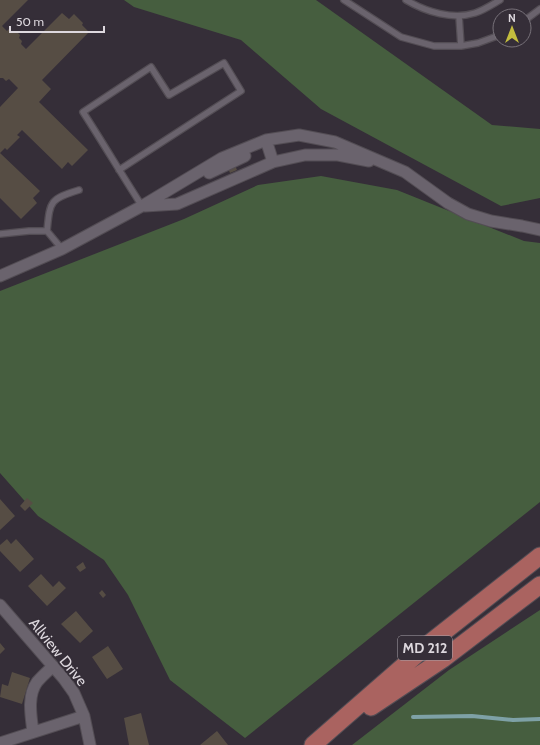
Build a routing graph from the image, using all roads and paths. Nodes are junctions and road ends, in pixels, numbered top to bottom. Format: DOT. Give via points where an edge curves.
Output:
graph roads {
  1 [pos="344,0"];
  2 [pos="406,0"];
  3 [pos="421,0"];
  4 [pos="500,0"];
  5 [pos="418,7"];
  6 [pos="459,16"];
  7 [pos="492,39"];
  8 [pos="461,46"];
  9 [pos="267,144"];
  10 [pos="273,162"];
  11 [pos="387,165"];
  12 [pos="119,170"];
  13 [pos="79,190"];
  14 [pos="142,206"];
  15 [pos="540,222"];
  16 [pos="522,226"];
  17 [pos="540,230"];
  18 [pos="47,231"];
  19 [pos="0,234"];
  20 [pos="62,249"];
  21 [pos="0,276"];
  22 [pos="540,556"];
  23 [pos="540,585"];
  24 [pos="0,605"];
  25 [pos="53,666"];
  26 [pos="84,716"];
  27 [pos="33,732"];
  28 [pos="0,743"];
  29 [pos="90,745"];
  30 [pos="314,745"];
  1 -- 8 [label="lane" via="401,37 434,46"];
  2 -- 5 [label="lane"];
  3 -- 5 [label="lane"];
  4 -- 6 [label="lane" via="476,12"];
  5 -- 6 [label="lane"];
  6 -- 8 [label="lane"];
  7 -- 8 [label="lane"];
  9 -- 10 [label="street"];
  9 -- 11 [label="street" via="299,135 335,142"];
  9 -- 14 [label="street" via="222,158"];
  10 -- 11 [label="street" via="305,156 338,156"];
  10 -- 14 [label="street" via="177,204"];
  11 -- 16 [label="street" via="405,172 468,214"];
  12 -- 12 [label="lane" via="83,112 151,67 169,95 224,63 241,91"];
  12 -- 14 [label="lane"];
  13 -- 18 [label="lane" via="55,199 49,211"];
  14 -- 20 [label="street"];
  15 -- 16 [label="street"];
  16 -- 17 [label="street"];
  18 -- 19 [label="lane" via="29,230"];
  18 -- 20 [label="lane"];
  20 -- 21 [label="street"];
  22 -- 30 [label="main road, MD 212" via="431,642"];
  23 -- 30 [label="main road, MD 212" via="443,659"];
  24 -- 25 [label="street, Allview Drive"];
  25 -- 26 [label="street, Allview Drive" via="74,693"];
  25 -- 27 [label="street" via="37,682 31,695"];
  26 -- 27 [label="street"];
  26 -- 29 [label="street, Allview Drive"];
  27 -- 28 [label="street"];
}
